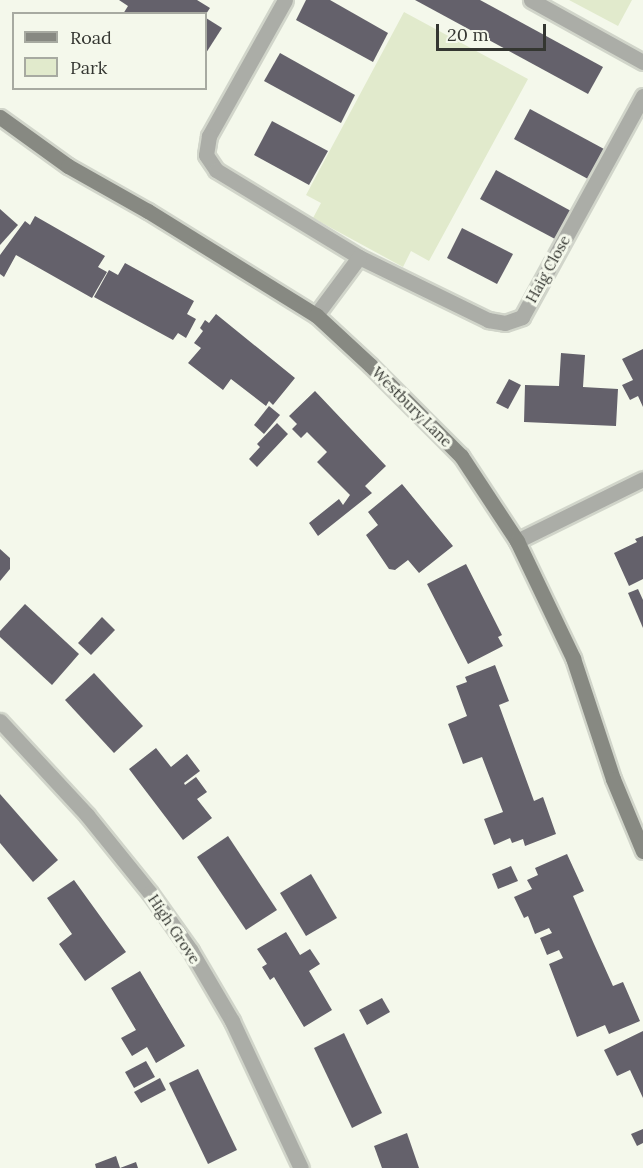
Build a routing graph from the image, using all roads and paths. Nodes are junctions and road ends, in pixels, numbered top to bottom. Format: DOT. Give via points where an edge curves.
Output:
graph roads {
  1 [pos="285,0"];
  2 [pos="531,0"];
  3 [pos="643,62"];
  4 [pos="643,96"];
  5 [pos="0,117"];
  6 [pos="358,257"];
  7 [pos="316,315"];
  8 [pos="643,479"];
  9 [pos="517,541"];
  10 [pos="0,721"];
  11 [pos="643,851"];
  12 [pos="301,1168"];
  1 -- 6 [label="street, Haig Close" via="209,136 206,155 216,170"];
  2 -- 3 [label="street"];
  4 -- 6 [label="street, Haig Close" via="522,317 505,322 488,320"];
  5 -- 7 [label="street, Westbury Lane" via="68,166"];
  6 -- 7 [label="street"];
  7 -- 9 [label="street, Westbury Lane" via="461,456"];
  8 -- 9 [label="street"];
  9 -- 11 [label="street, Westbury Lane" via="573,658"];
  10 -- 12 [label="street, High Grove" via="87,814 191,951 232,1021"];
}
